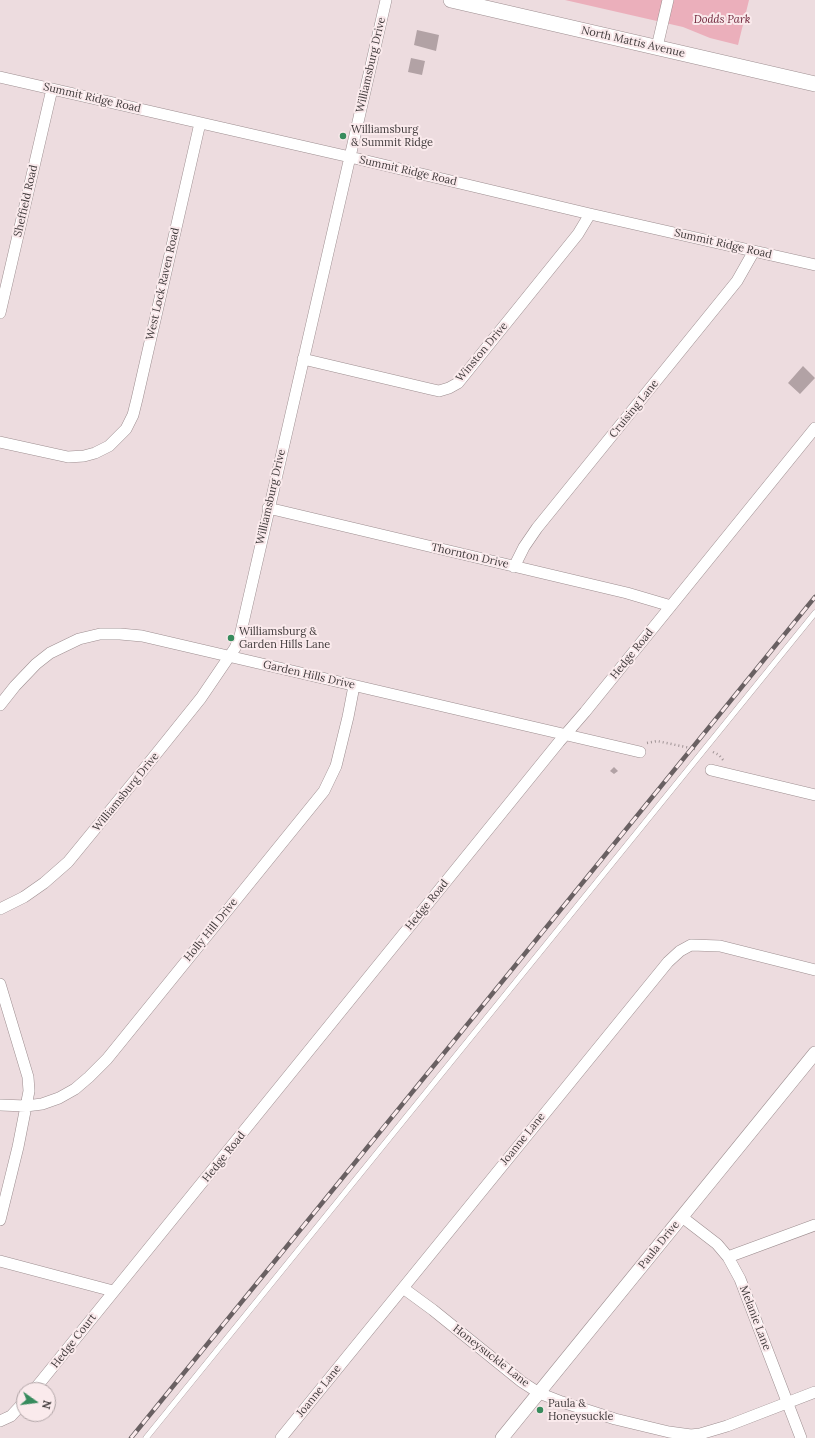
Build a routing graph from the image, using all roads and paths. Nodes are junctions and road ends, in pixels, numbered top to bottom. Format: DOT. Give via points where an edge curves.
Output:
graph roads {
  1 [pos="386,0"];
  2 [pos="451,0"];
  3 [pos="668,0"];
  4 [pos="656,47"];
  5 [pos="0,77"];
  6 [pos="815,84"];
  7 [pos="52,89"];
  8 [pos="200,123"];
  9 [pos="350,157"];
  10 [pos="590,214"];
  11 [pos="754,251"];
  12 [pos="815,265"];
  13 [pos="0,313"];
  14 [pos="303,359"];
  15 [pos="815,428"];
  16 [pos="0,442"];
  17 [pos="268,508"];
  18 [pos="514,567"];
  19 [pos="671,606"];
  20 [pos="815,613"];
  21 [pos="230,657"];
  22 [pos="354,686"];
  23 [pos="0,705"];
  24 [pos="566,734"];
  25 [pos="705,750"];
  26 [pos="637,751"];
  27 [pos="711,770"];
  28 [pos="727,774"];
  29 [pos="815,795"];
  30 [pos="0,909"];
  31 [pos="815,970"];
  32 [pos="0,984"];
  33 [pos="815,1053"];
  34 [pos="0,1105"];
  35 [pos="26,1106"];
  36 [pos="682,1217"];
  37 [pos="0,1220"];
  38 [pos="815,1225"];
  39 [pos="728,1256"];
  40 [pos="0,1261"];
  41 [pos="403,1288"];
  42 [pos="113,1291"];
  43 [pos="40,1382"];
  44 [pos="815,1392"];
  45 [pos="539,1393"];
  46 [pos="787,1403"];
  47 [pos="16,1411"];
  48 [pos="0,1421"];
  49 [pos="146,1438"];
  50 [pos="281,1438"];
  51 [pos="502,1438"];
  52 [pos="801,1438"];
  1 -- 9 [label="street, Williamsburg Drive"];
  2 -- 4 [label="main road, North Mattis Avenue"];
  3 -- 4 [label="street"];
  4 -- 6 [label="main road, North Mattis Avenue"];
  5 -- 7 [label="street, Summit Ridge Road"];
  7 -- 8 [label="street, Summit Ridge Road"];
  7 -- 13 [label="street, Sheffield Road"];
  8 -- 9 [label="street, Summit Ridge Road"];
  8 -- 16 [label="street, West Lock Raven Road" via="133,415 126,429 116,441 84,456 68,457"];
  9 -- 10 [label="street, Summit Ridge Road"];
  9 -- 14 [label="street, Williamsburg Drive"];
  10 -- 11 [label="street, Summit Ridge Road"];
  10 -- 14 [label="street, Winston Drive" via="578,234 458,383 449,388 430,389"];
  11 -- 12 [label="street, Summit Ridge Road"];
  11 -- 18 [label="street, Cruising Lane" via="737,281 538,528"];
  14 -- 17 [label="street, Williamsburg Drive"];
  15 -- 19 [label="street, Hedge Road"];
  17 -- 18 [label="street, Thornton Drive"];
  17 -- 21 [label="street, Williamsburg Drive" via="240,636"];
  18 -- 19 [label="street, Thornton Drive" via="627,593"];
  19 -- 24 [label="street, Hedge Road"];
  20 -- 25 [label="lane"];
  21 -- 22 [label="street, Garden Hills Drive"];
  21 -- 23 [label="street, Garden Hills Drive" via="142,636 100,634 79,639 50,653 31,669"];
  21 -- 30 [label="street, Williamsburg Drive" via="196,705 68,862 44,884"];
  22 -- 24 [label="street, Garden Hills Drive"];
  22 -- 35 [label="street, Holly Hill Drive" via="336,766 324,791 107,1059 75,1089 42,1104"];
  24 -- 26 [label="street, Garden Hills Drive"];
  24 -- 42 [label="street, Hedge Road"];
  25 -- 26 [label="path" via="657,741 639,746"];
  25 -- 28 [label="path" via="715,752 724,760"];
  25 -- 49 [label="lane"];
  27 -- 28 [label="street"];
  28 -- 29 [label="street"];
  31 -- 41 [label="street, Joanne Lane" via="720,946 691,945 680,951 663,968"];
  32 -- 35 [label="street" via="28,1078"];
  33 -- 36 [label="street, Paula Drive"];
  34 -- 35 [label="street, Holly Hill Drive"];
  35 -- 37 [label="street"];
  36 -- 39 [label="street, Melanie Lane" via="717,1244"];
  36 -- 45 [label="street, Paula Drive"];
  38 -- 39 [label="street"];
  39 -- 46 [label="street, Melanie Lane" via="740,1278"];
  40 -- 42 [label="street"];
  41 -- 45 [label="street, Honeysuckle Lane"];
  41 -- 50 [label="street, Joanne Lane"];
  42 -- 43 [label="street, Hedge Court"];
  44 -- 46 [label="street, Honeysuckle Lane"];
  45 -- 46 [label="street, Honeysuckle Lane" via="615,1419 691,1435 727,1426"];
  45 -- 51 [label="street, Paula Drive"];
  46 -- 52 [label="street, Melanie Lane"];
  47 -- 48 [label="street"];
}
